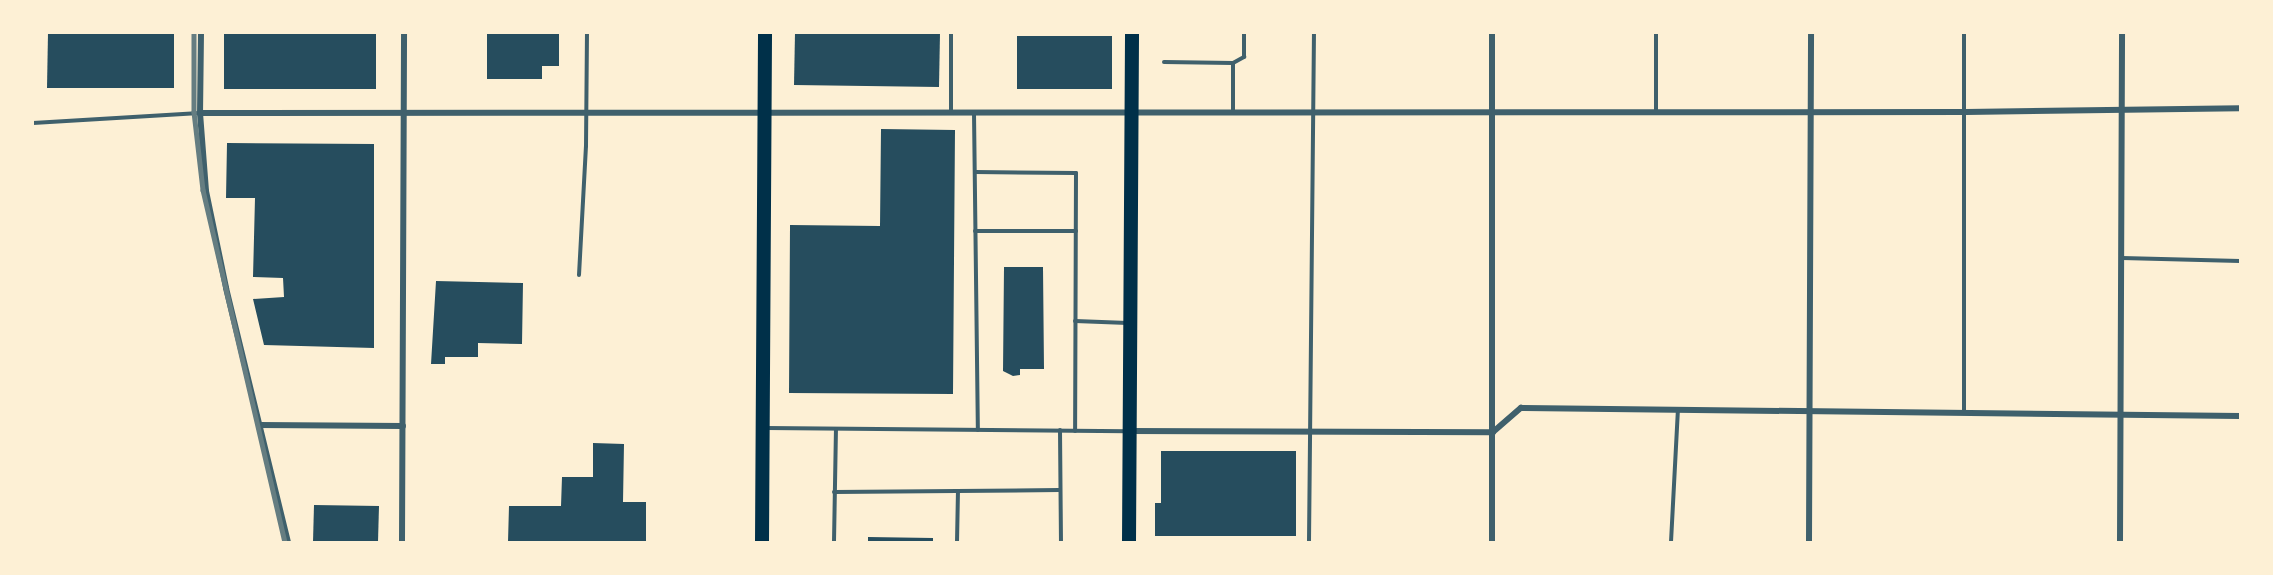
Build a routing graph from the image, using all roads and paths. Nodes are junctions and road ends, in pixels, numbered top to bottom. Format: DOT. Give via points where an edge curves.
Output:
graph roads {
  1 [pos="201,33"];
  2 [pos="404,33"];
  3 [pos="587,33"];
  4 [pos="765,33"];
  5 [pos="951,33"];
  6 [pos="1132,33"];
  7 [pos="1244,33"];
  8 [pos="1314,33"];
  9 [pos="1492,33"];
  10 [pos="1656,33"];
  11 [pos="1811,33"];
  12 [pos="1964,33"];
  13 [pos="2122,33"];
  14 [pos="1164,62"];
  15 [pos="1233,63"];
  16 [pos="2240,108"];
  17 [pos="2121,109"];
  18 [pos="404,112"];
  19 [pos="586,112"];
  20 [pos="764,112"];
  21 [pos="951,112"];
  22 [pos="974,112"];
  23 [pos="1130,112"];
  24 [pos="1233,112"];
  25 [pos="1313,112"];
  26 [pos="1492,112"];
  27 [pos="1656,112"];
  28 [pos="1810,112"];
  29 [pos="1966,112"];
  30 [pos="200,113"];
  31 [pos="33,123"];
  32 [pos="975,172"];
  33 [pos="975,231"];
  34 [pos="1076,231"];
  35 [pos="2121,258"];
  36 [pos="2240,261"];
  37 [pos="579,275"];
  38 [pos="1075,321"];
  39 [pos="1130,323"];
  40 [pos="1678,410"];
  41 [pos="1810,412"];
  42 [pos="2120,412"];
  43 [pos="1964,413"];
  44 [pos="2240,416"];
  45 [pos="259,425"];
  46 [pos="402,426"];
  47 [pos="762,428"];
  48 [pos="836,429"];
  49 [pos="978,430"];
  50 [pos="1059,430"];
  51 [pos="1075,431"];
  52 [pos="1129,431"];
  53 [pos="1310,432"];
  54 [pos="1493,432"];
  55 [pos="1059,490"];
  56 [pos="834,492"];
  57 [pos="958,492"];
  58 [pos="288,542"];
  59 [pos="402,542"];
  60 [pos="762,542"];
  61 [pos="834,542"];
  62 [pos="957,542"];
  63 [pos="1061,542"];
  64 [pos="1129,542"];
  65 [pos="1309,542"];
  66 [pos="1492,542"];
  67 [pos="1671,542"];
  68 [pos="1809,542"];
  69 [pos="2120,542"];
  1 -- 30 [label="street"];
  2 -- 18 [label="street"];
  3 -- 19 [label="lane"];
  4 -- 20 [label="highway"];
  5 -- 21 [label="lane"];
  6 -- 23 [label="highway"];
  7 -- 15 [label="lane" via="1244,57"];
  8 -- 25 [label="lane"];
  9 -- 26 [label="street"];
  10 -- 27 [label="lane"];
  11 -- 28 [label="street"];
  12 -- 29 [label="lane"];
  13 -- 17 [label="street"];
  14 -- 15 [label="lane"];
  15 -- 24 [label="lane"];
  16 -- 17 [label="street"];
  17 -- 29 [label="street"];
  17 -- 35 [label="street"];
  18 -- 19 [label="street"];
  18 -- 30 [label="street"];
  18 -- 46 [label="street"];
  19 -- 20 [label="street"];
  19 -- 37 [label="lane"];
  20 -- 21 [label="street"];
  20 -- 47 [label="highway"];
  21 -- 22 [label="street"];
  22 -- 23 [label="street"];
  22 -- 32 [label="lane"];
  23 -- 24 [label="street"];
  23 -- 39 [label="highway"];
  24 -- 25 [label="street"];
  25 -- 26 [label="street"];
  25 -- 53 [label="lane"];
  26 -- 27 [label="street"];
  26 -- 54 [label="street"];
  27 -- 28 [label="street"];
  28 -- 29 [label="street"];
  28 -- 41 [label="street"];
  29 -- 43 [label="lane"];
  30 -- 31 [label="lane"];
  30 -- 45 [label="street" via="206,191"];
  32 -- 33 [label="lane"];
  32 -- 34 [label="lane" via="1076,173"];
  33 -- 34 [label="lane"];
  33 -- 49 [label="lane"];
  34 -- 38 [label="lane"];
  35 -- 36 [label="lane"];
  35 -- 42 [label="street"];
  38 -- 39 [label="lane"];
  38 -- 51 [label="lane"];
  39 -- 52 [label="highway"];
  40 -- 41 [label="street"];
  40 -- 54 [label="street" via="1521,408"];
  40 -- 67 [label="lane"];
  41 -- 43 [label="street"];
  41 -- 68 [label="street"];
  42 -- 43 [label="street"];
  42 -- 44 [label="street"];
  42 -- 69 [label="street"];
  45 -- 46 [label="street"];
  45 -- 58 [label="street"];
  46 -- 59 [label="street"];
  47 -- 48 [label="lane"];
  47 -- 60 [label="highway"];
  48 -- 49 [label="lane"];
  48 -- 56 [label="lane"];
  49 -- 50 [label="lane"];
  50 -- 51 [label="lane"];
  50 -- 55 [label="lane"];
  51 -- 52 [label="lane"];
  52 -- 53 [label="street"];
  52 -- 64 [label="highway"];
  53 -- 54 [label="street"];
  53 -- 65 [label="lane"];
  54 -- 66 [label="street"];
  55 -- 57 [label="lane"];
  55 -- 63 [label="lane"];
  56 -- 57 [label="lane"];
  56 -- 61 [label="lane"];
  57 -- 62 [label="lane"];
}
